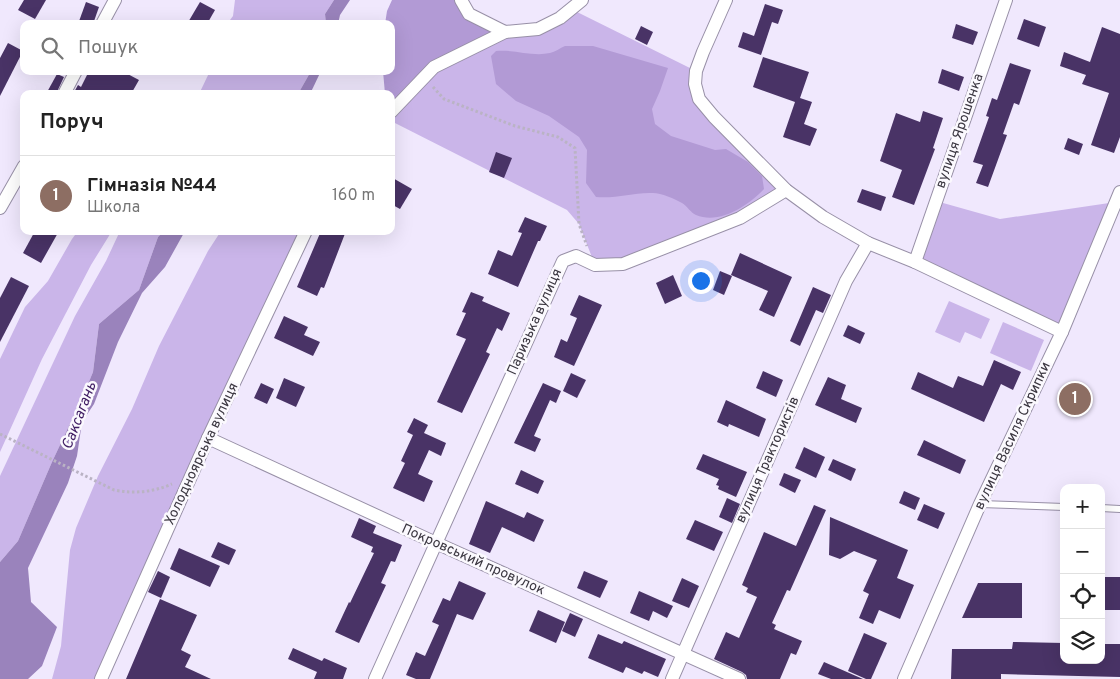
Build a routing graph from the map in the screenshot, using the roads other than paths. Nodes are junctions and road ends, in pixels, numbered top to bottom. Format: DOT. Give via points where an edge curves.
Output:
graph roads {
  1 [pos="114,0"];
  2 [pos="461,0"];
  3 [pos="582,0"];
  4 [pos="726,0"];
  5 [pos="1006,0"];
  6 [pos="104,20"];
  7 [pos="505,32"];
  8 [pos="74,75"];
  9 [pos="66,90"];
  10 [pos="395,108"];
  11 [pos="20,173"];
  12 [pos="786,190"];
  13 [pos="1120,192"];
  14 [pos="0,208"];
  15 [pos="304,235"];
  16 [pos="868,243"];
  17 [pos="915,262"];
  18 [pos="1062,332"];
  19 [pos="208,438"];
  20 [pos="980,504"];
  21 [pos="1060,507"];
  22 [pos="1105,508"];
  23 [pos="1120,509"];
  24 [pos="436,544"];
  25 [pos="683,654"];
  26 [pos="101,679"];
  27 [pos="375,679"];
  28 [pos="672,679"];
  29 [pos="739,679"];
  30 [pos="904,679"];
  1 -- 6 [label="street"];
  2 -- 7 [label="street" via="469,14"];
  3 -- 7 [label="street" via="560,18 538,29"];
  4 -- 12 [label="street" via="696,71 699,99"];
  5 -- 17 [label="street, вулиця Ярошенка"];
  7 -- 10 [label="street" via="434,67"];
  8 -- 9 [label="street"];
  11 -- 14 [label="street"];
  12 -- 16 [label="street" via="823,217"];
  12 -- 24 [label="street, Паризька вулиця" via="740,218 623,264 595,265 576,256 563,261"];
  13 -- 18 [label="street, вулиця Василя Скрипки"];
  15 -- 19 [label="street, Холодноярська вулиця"];
  16 -- 17 [label="street"];
  16 -- 25 [label="street, вулиця Трактористів" via="846,281"];
  17 -- 18 [label="street"];
  18 -- 20 [label="street, вулиця Василя Скрипки"];
  19 -- 24 [label="street, Покровський провулок"];
  19 -- 26 [label="street, Холодноярська вулиця"];
  20 -- 21 [label="lane"];
  20 -- 30 [label="street, вулиця Василя Скрипки"];
  22 -- 23 [label="lane"];
  24 -- 25 [label="street, Покровський провулок"];
  24 -- 27 [label="street, Паризька вулиця"];
  25 -- 28 [label="street, вулиця Трактористів"];
  25 -- 29 [label="street, Покровський провулок"];
}
